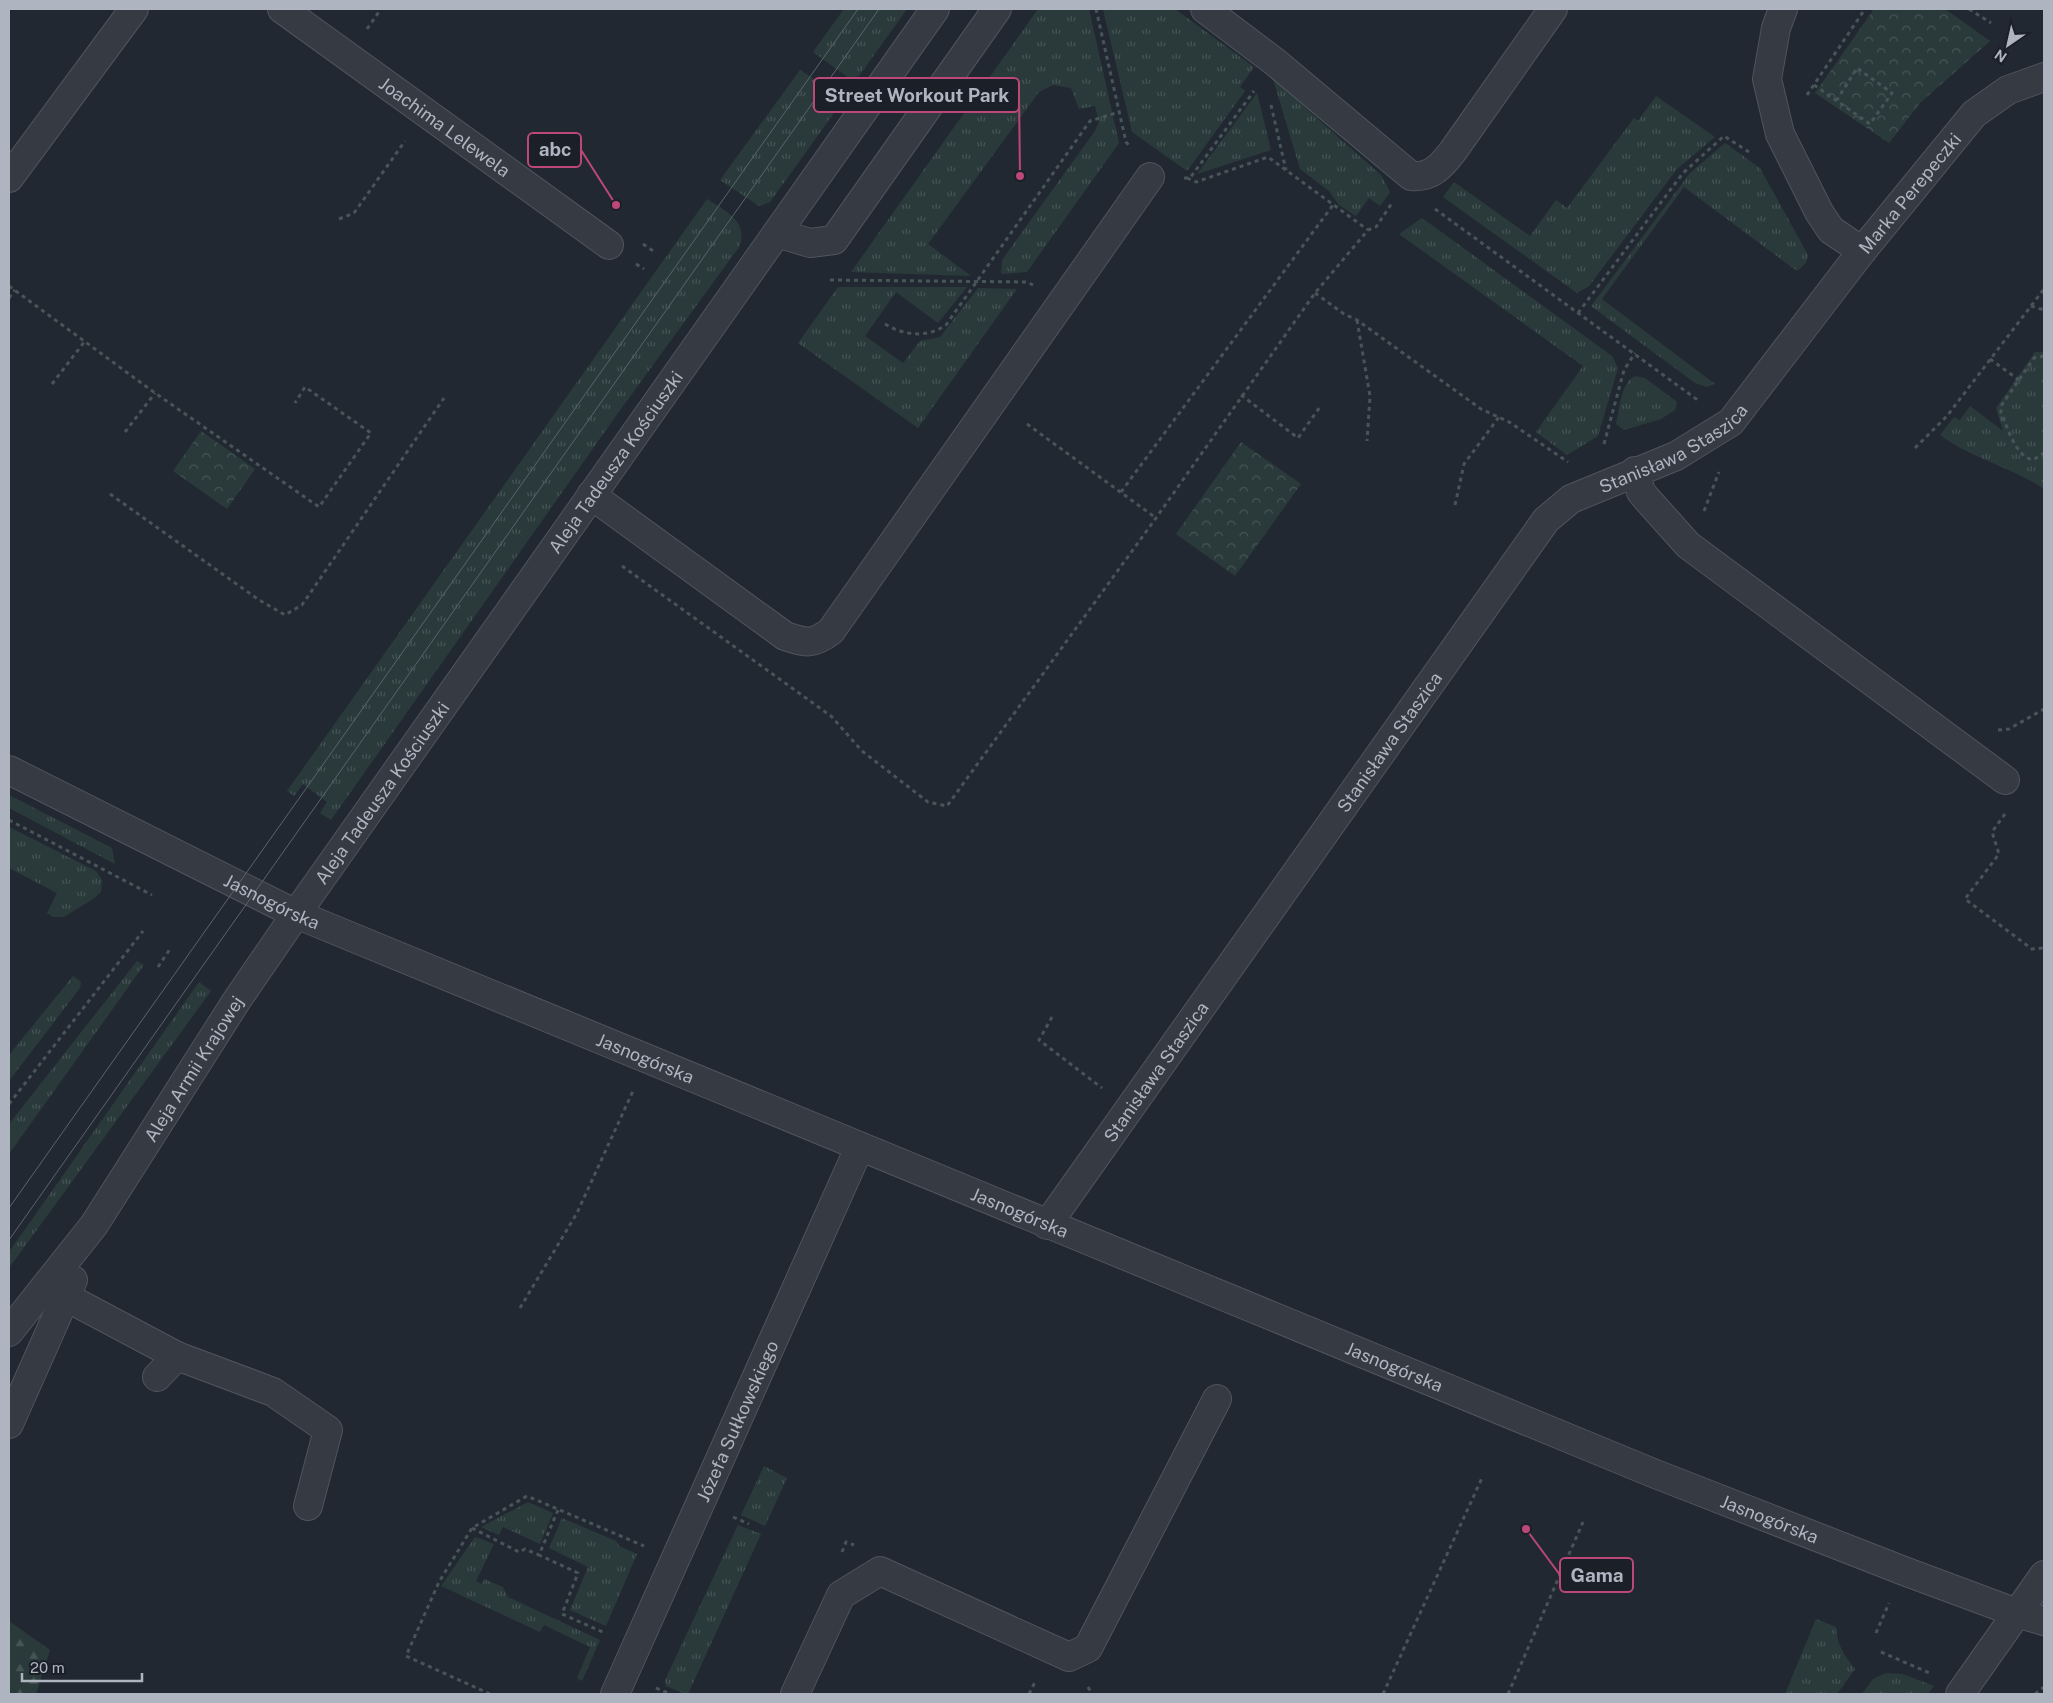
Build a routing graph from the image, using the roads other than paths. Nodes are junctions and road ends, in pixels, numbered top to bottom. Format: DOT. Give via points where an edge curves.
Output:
graph roads {
  1 [pos="134,9"];
  2 [pos="282,9"];
  3 [pos="935,9"];
  4 [pos="997,9"];
  5 [pos="1205,9"];
  6 [pos="1553,9"];
  7 [pos="1783,9"];
  8 [pos="2044,77"];
  9 [pos="1150,177"];
  10 [pos="9,178"];
  11 [pos="777,233"];
  12 [pos="609,245"];
  13 [pos="1862,251"];
  14 [pos="1798,336"];
  15 [pos="1635,471"];
  16 [pos="591,495"];
  17 [pos="9,770"];
  18 [pos="2005,780"];
  19 [pos="296,914"];
  20 [pos="859,1148"];
  21 [pos="94,1225"];
  22 [pos="1047,1225"];
  23 [pos="66,1297"];
  24 [pos="9,1332"];
  25 [pos="177,1356"];
  26 [pos="157,1377"];
  27 [pos="1217,1400"];
  28 [pos="9,1424"];
  29 [pos="308,1506"];
  30 [pos="2044,1575"];
  31 [pos="2017,1613"];
  32 [pos="2044,1621"];
  33 [pos="632,1690"];
  34 [pos="795,1694"];
  35 [pos="1960,1694"];
  1 -- 10 [label="street"];
  2 -- 12 [label="street, Joachima Lelewela"];
  3 -- 11 [label="street, Aleja Tadeusza Kościuszki"];
  4 -- 11 [label="street" via="834,240 810,243"];
  5 -- 6 [label="street" via="1270,69 1411,176 1420,177 1438,170"];
  7 -- 13 [label="street" via="1776,28 1767,79 1780,134 1831,230"];
  8 -- 13 [label="street, Marka Perepeczki" via="2008,90 1974,114"];
  9 -- 16 [label="street" via="831,631 820,640 806,643 786,636"];
  11 -- 16 [label="street, Aleja Tadeusza Kościuszki"];
  13 -- 14 [label="street, Marka Perepeczki"];
  14 -- 15 [label="street, Stanisława Staszica" via="1731,422 1676,456"];
  15 -- 18 [label="street" via="1641,492 1688,545"];
  15 -- 22 [label="street, Stanisława Staszica" via="1571,499 1546,520"];
  16 -- 19 [label="street, Aleja Tadeusza Kościuszki"];
  17 -- 19 [label="street, Jasnogórska"];
  19 -- 20 [label="street, Jasnogórska"];
  19 -- 21 [label="street, Aleja Armii Krajowej" via="237,1000"];
  20 -- 22 [label="street, Jasnogórska"];
  20 -- 33 [label="street, Józefa Sułkowskiego"];
  21 -- 23 [label="street, Aleja Armii Krajowej"];
  21 -- 24 [label="street, Aleja Armii Krajowej"];
  22 -- 31 [label="street, Jasnogórska" via="1653,1474"];
  23 -- 25 [label="street"];
  23 -- 28 [label="street, Aleja Armii Krajowej"];
  25 -- 26 [label="street"];
  25 -- 29 [label="street" via="273,1392 328,1430"];
  27 -- 34 [label="street" via="1088,1648 1069,1656 880,1571 841,1595"];
  30 -- 31 [label="street"];
  31 -- 32 [label="street, Jasnogórska"];
  31 -- 35 [label="street"];
}
